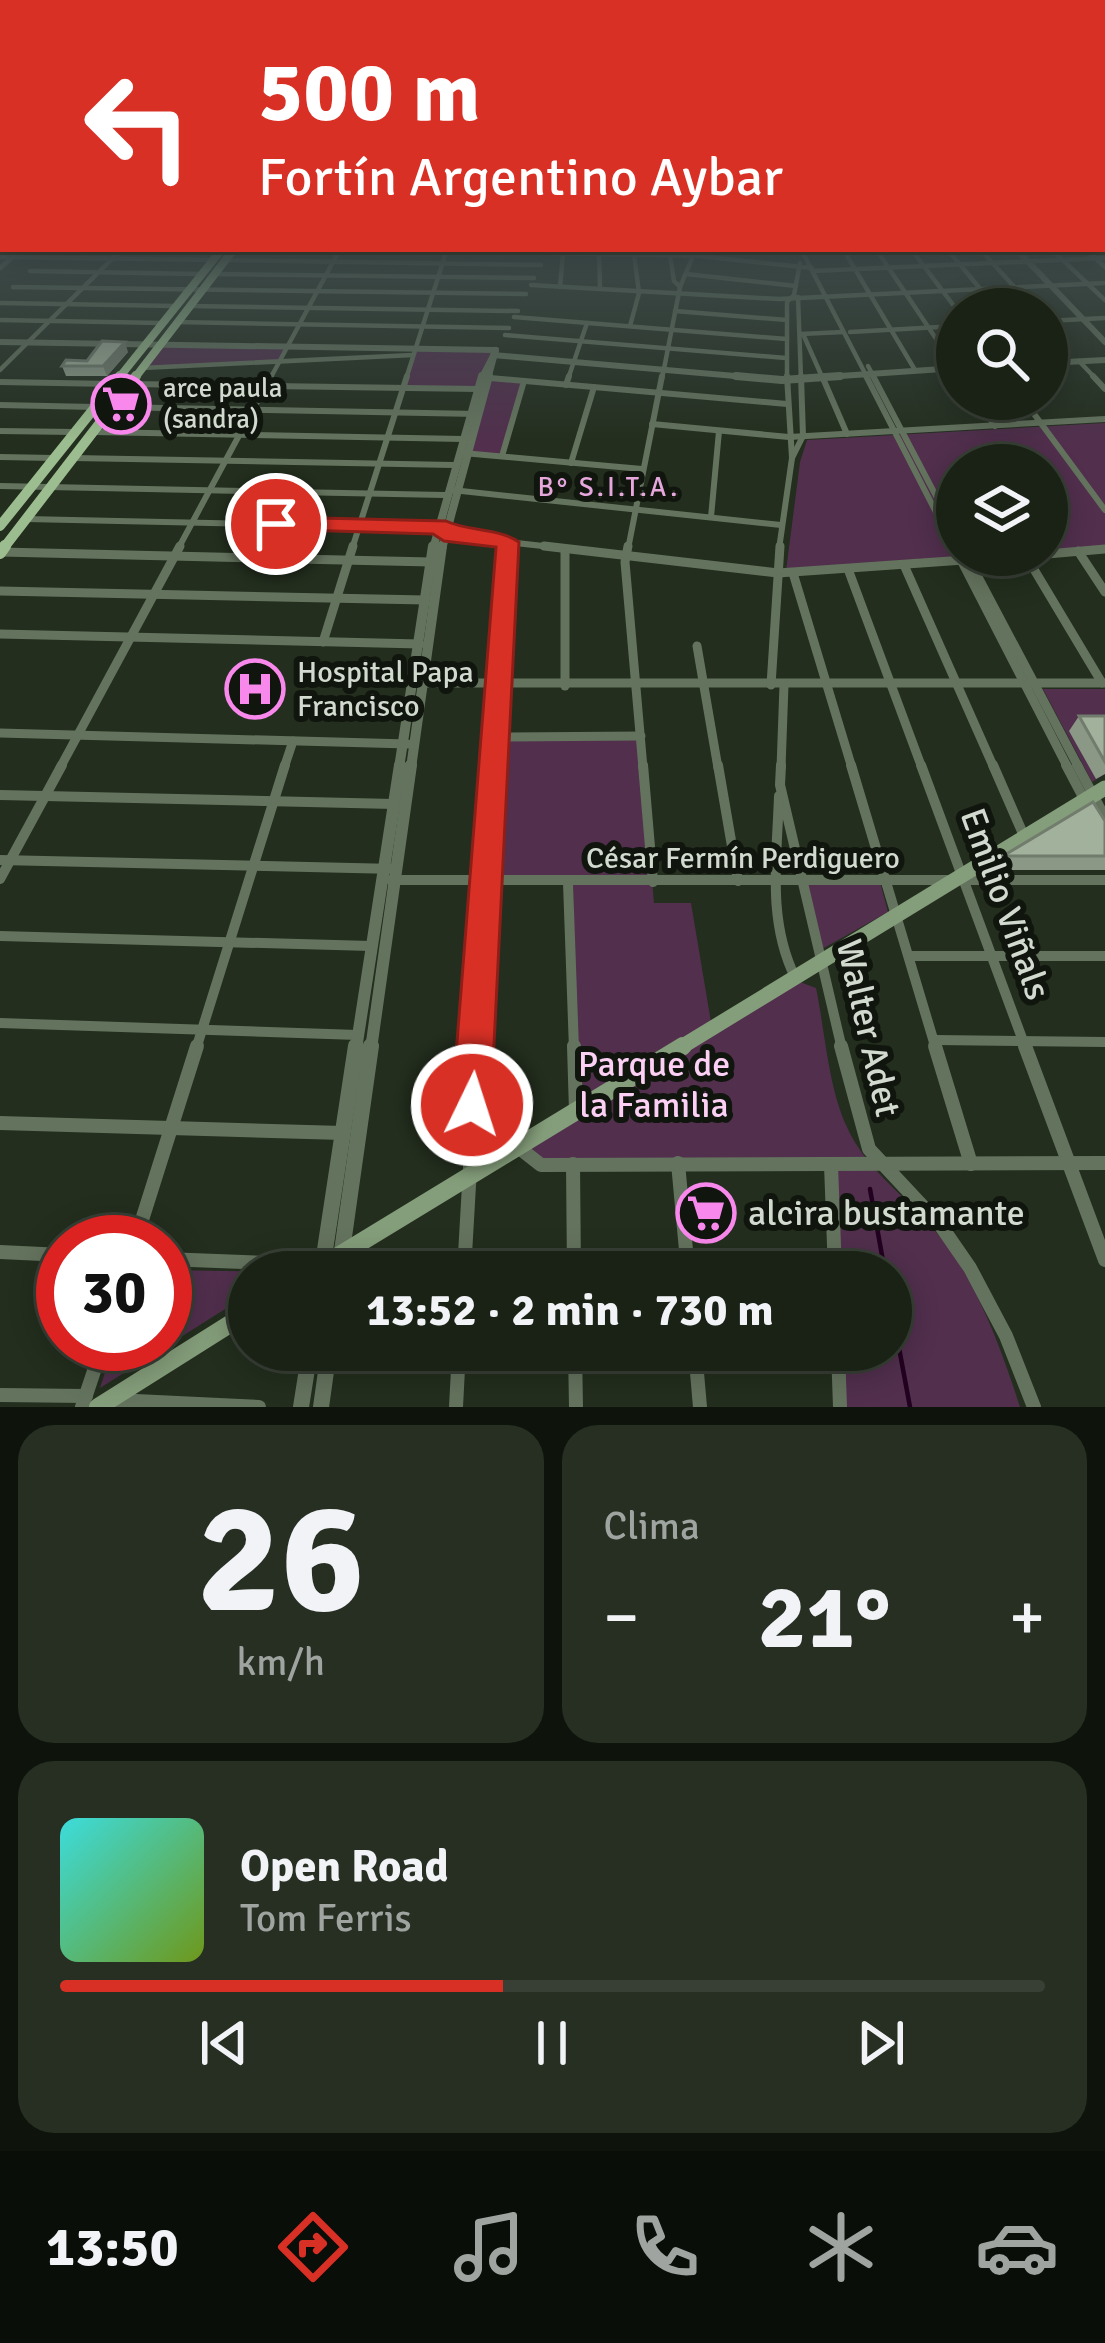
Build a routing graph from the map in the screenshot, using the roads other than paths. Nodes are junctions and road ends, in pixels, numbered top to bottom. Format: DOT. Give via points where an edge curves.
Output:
graph roads {
  1 [pos="60,311"];
  2 [pos="172,311"];
  3 [pos="185,311"];
  4 [pos="308,311"];
  5 [pos="427,311"];
  6 [pos="457,311"];
  7 [pos="518,311"];
  8 [pos="634,311"];
  9 [pos="675,311"];
  10 [pos="791,311"];
  11 [pos="796,311"];
  12 [pos="836,311"];
  13 [pos="881,311"];
  14 [pos="917,311"];
  15 [pos="1075,311"];
  16 [pos="516,314"];
  17 [pos="1105,318"];
  18 [pos="1083,319"];
  19 [pos="0,320"];
  20 [pos="788,320"];
  21 [pos="1068,320"];
  22 [pos="50,321"];
  23 [pos="176,322"];
  24 [pos="162,323"];
  25 [pos="587,323"];
  26 [pos="300,325"];
  27 [pos="422,326"];
  28 [pos="630,326"];
  29 [pos="928,327"];
  30 [pos="936,327"];
  31 [pos="671,329"];
  32 [pos="891,329"];
  33 [pos="507,331"];
  34 [pos="847,332"];
  35 [pos="801,334"];
  36 [pos="787,337"];
  37 [pos="936,338"];
  38 [pos="581,341"];
  39 [pos="0,342"];
  40 [pos="28,342"];
  41 [pos="1105,342"];
  42 [pos="145,344"];
  43 [pos="159,345"];
  44 [pos="288,346"];
  45 [pos="667,348"];
  46 [pos="414,352"];
  47 [pos="494,353"];
  48 [pos="786,358"];
  49 [pos="1105,359"];
  50 [pos="1079,361"];
  51 [pos="279,362"];
  52 [pos="575,362"];
  53 [pos="1068,362"];
  54 [pos="142,368"];
  55 [pos="663,369"];
  56 [pos="936,369"];
  57 [pos="0,370"];
  58 [pos="915,370"];
  59 [pos="868,373"];
  60 [pos="821,375"];
  61 [pos="799,377"];
  62 [pos="490,378"];
  63 [pos="787,380"];
  64 [pos="524,381"];
  65 [pos="0,382"];
  66 [pos="114,384"];
  67 [pos="130,384"];
  68 [pos="566,385"];
  69 [pos="266,386"];
  70 [pos="403,388"];
  71 [pos="594,388"];
  72 [pos="478,389"];
  73 [pos="1105,389"];
  74 [pos="658,393"];
  75 [pos="800,401"];
  76 [pos="787,402"];
  77 [pos="0,405"];
  78 [pos="95,407"];
  79 [pos="112,407"];
  80 [pos="254,409"];
  81 [pos="395,412"];
  82 [pos="475,413"];
  83 [pos="1105,419"];
  84 [pos="991,420"];
  85 [pos="1040,420"];
  86 [pos="788,423"];
  87 [pos="1042,423"];
  88 [pos="652,424"];
  89 [pos="995,426"];
  90 [pos="0,430"];
  91 [pos="719,431"];
  92 [pos="75,432"];
  93 [pos="93,432"];
  94 [pos="899,432"];
  95 [pos="240,434"];
  96 [pos="803,434"];
  97 [pos="847,434"];
  98 [pos="387,437"];
  99 [pos="789,437"];
  100 [pos="463,439"];
  101 [pos="463,453"];
  102 [pos="502,456"];
  103 [pos="0,457"];
  104 [pos="54,458"];
  105 [pos="73,458"];
  106 [pos="792,458"];
  107 [pos="226,460"];
  108 [pos="571,463"];
  109 [pos="378,464"];
  110 [pos="454,465"];
  111 [pos="642,470"];
  112 [pos="0,486"];
  113 [pos="31,487"];
  114 [pos="50,488"];
  115 [pos="209,491"];
  116 [pos="449,492"];
  117 [pos="368,494"];
  118 [pos="936,498"];
  119 [pos="936,504"];
  120 [pos="635,509"];
  121 [pos="1105,510"];
  122 [pos="711,517"];
  123 [pos="26,519"];
  124 [pos="2,522"];
  125 [pos="193,522"];
  126 [pos="781,525"];
  127 [pos="359,526"];
  128 [pos="440,531"];
  129 [pos="507,542"];
  130 [pos="565,549"];
  131 [pos="1103,550"];
  132 [pos="1078,551"];
  133 [pos="1068,552"];
  134 [pos="0,553"];
  135 [pos="174,556"];
  136 [pos="626,556"];
  137 [pos="348,560"];
  138 [pos="936,561"];
  139 [pos="431,562"];
  140 [pos="904,565"];
  141 [pos="848,569"];
  142 [pos="778,573"];
  143 [pos="793,573"];
  144 [pos="973,576"];
  145 [pos="1038,576"];
  146 [pos="0,591"];
  147 [pos="1105,592"];
  148 [pos="153,594"];
  149 [pos="336,598"];
  150 [pos="425,600"];
  151 [pos="0,634"];
  152 [pos="129,638"];
  153 [pos="323,642"];
  154 [pos="424,644"];
  155 [pos="698,646"];
  156 [pos="418,683"];
  157 [pos="1104,683"];
  158 [pos="892,684"];
  159 [pos="1029,684"];
  160 [pos="777,685"];
  161 [pos="828,685"];
  162 [pos="956,685"];
  163 [pos="499,686"];
  164 [pos="565,686"];
  165 [pos="635,686"];
  166 [pos="704,686"];
  167 [pos="0,733"];
  168 [pos="78,735"];
  169 [pos="641,736"];
  170 [pos="495,737"];
  171 [pos="292,741"];
  172 [pos="409,744"];
  173 [pos="780,785"];
  174 [pos="0,795"];
  175 [pos="1094,795"];
  176 [pos="45,796"];
  177 [pos="274,802"];
  178 [pos="394,804"];
  179 [pos="1100,819"];
  180 [pos="1024,836"];
  181 [pos="5,860"];
  182 [pos="254,867"];
  183 [pos="389,874"];
  184 [pos="959,878"];
  185 [pos="0,879"];
  186 [pos="802,879"];
  187 [pos="886,879"];
  188 [pos="738,880"];
  189 [pos="777,880"];
  190 [pos="1105,880"];
  191 [pos="486,882"];
  192 [pos="653,882"];
  193 [pos="568,883"];
  194 [pos="897,915"];
  195 [pos="0,936"];
  196 [pos="229,943"];
  197 [pos="371,946"];
  198 [pos="909,956"];
  199 [pos="1105,956"];
  200 [pos="992,957"];
  201 [pos="822,961"];
  202 [pos="795,977"];
  203 [pos="0,1023"];
  204 [pos="202,1030"];
  205 [pos="358,1034"];
  206 [pos="935,1040"];
  207 [pos="1024,1041"];
  208 [pos="1105,1042"];
  209 [pos="576,1111"];
  210 [pos="0,1123"];
  211 [pos="172,1128"];
  212 [pos="343,1133"];
  213 [pos="518,1147"];
  214 [pos="1105,1162"];
  215 [pos="678,1163"];
  216 [pos="1069,1163"];
  217 [pos="971,1164"];
  218 [pos="573,1165"];
  219 [pos="831,1165"];
  220 [pos="883,1166"];
  221 [pos="469,1176"];
  222 [pos="144,1215"];
  223 [pos="330,1251"];
  224 [pos="330,1251"];
  225 [pos="353,1251"];
  226 [pos="465,1251"];
  227 [pos="574,1251"];
  228 [pos="686,1251"];
  229 [pos="834,1251"];
  230 [pos="0,1252"];
  231 [pos="36,1254"];
  232 [pos="192,1260"];
  233 [pos="1105,1260"];
  234 [pos="228,1262"];
  235 [pos="228,1324"];
  236 [pos="99,1371"];
  237 [pos="307,1371"];
  238 [pos="326,1371"];
  239 [pos="458,1371"];
  240 [pos="575,1371"];
  241 [pos="697,1371"];
  242 [pos="839,1371"];
  243 [pos="0,1395"];
  244 [pos="94,1402"];
  245 [pos="259,1407"];
  246 [pos="301,1407"];
  247 [pos="321,1407"];
  248 [pos="456,1407"];
  249 [pos="576,1407"];
  250 [pos="700,1407"];
  251 [pos="840,1407"];
  252 [pos="1034,1407"];
  1 -- 22 [label="street"];
  2 -- 24 [label="main road"];
  3 -- 23 [label="main road"];
  4 -- 26 [label="street"];
  5 -- 27 [label="street"];
  6 -- 16 [label="street"];
  7 -- 16 [label="street"];
  8 -- 28 [label="street"];
  9 -- 20 [label="street"];
  9 -- 31 [label="street"];
  10 -- 20 [label="street"];
  11 -- 35 [label="street"];
  12 -- 34 [label="street"];
  13 -- 32 [label="street"];
  14 -- 29 [label="street"];
  15 -- 18 [label="street"];
  16 -- 25 [label="street"];
  16 -- 33 [label="street"];
  17 -- 18 [label="street"];
  18 -- 21 [label="street"];
  18 -- 41 [label="street"];
  19 -- 22 [label="street"];
  20 -- 36 [label="street"];
  22 -- 24 [label="street"];
  22 -- 40 [label="street"];
  23 -- 26 [label="street"];
  23 -- 43 [label="main road"];
  24 -- 42 [label="main road"];
  25 -- 28 [label="street"];
  25 -- 38 [label="street"];
  26 -- 27 [label="street"];
  26 -- 44 [label="street"];
  27 -- 33 [label="street"];
  27 -- 46 [label="street"];
  28 -- 31 [label="street"];
  29 -- 30 [label="street"];
  29 -- 32 [label="street"];
  29 -- 37 [label="street"];
  31 -- 36 [label="street"];
  31 -- 45 [label="street"];
  32 -- 34 [label="street"];
  32 -- 58 [label="street"];
  33 -- 38 [label="street"];
  33 -- 47 [label="street"];
  34 -- 35 [label="street"];
  34 -- 59 [label="street"];
  35 -- 36 [label="street"];
  35 -- 60 [label="street"];
  35 -- 61 [label="street"];
  36 -- 48 [label="street"];
  38 -- 45 [label="street"];
  38 -- 52 [label="street"];
  39 -- 40 [label="street"];
  40 -- 42 [label="street"];
  40 -- 57 [label="street"];
  42 -- 43 [label="street"];
  42 -- 66 [label="main road"];
  43 -- 44 [label="street"];
  43 -- 54 [label="main road"];
  44 -- 46 [label="street"];
  44 -- 51 [label="street"];
  45 -- 48 [label="street"];
  45 -- 55 [label="street"];
  46 -- 47 [label="street"];
  46 -- 51 [label="street"];
  46 -- 70 [label="street"];
  47 -- 52 [label="street"];
  47 -- 62 [label="street"];
  47 -- 72 [label="street"];
  48 -- 63 [label="street"];
  49 -- 50 [label="street"];
  50 -- 53 [label="street"];
  50 -- 73 [label="street"];
  51 -- 54 [label="street"];
  51 -- 69 [label="street"];
  52 -- 55 [label="street"];
  52 -- 68 [label="street"];
  54 -- 67 [label="main road"];
  55 -- 63 [label="street"];
  55 -- 74 [label="street"];
  56 -- 58 [label="street"];
  58 -- 59 [label="street"];
  59 -- 60 [label="street"];
  59 -- 94 [label="street"];
  60 -- 61 [label="street"];
  60 -- 97 [label="street"];
  61 -- 63 [label="street"];
  61 -- 75 [label="street"];
  62 -- 64 [label="street"];
  62 -- 82 [label="street"];
  63 -- 76 [label="street"];
  64 -- 68 [label="street"];
  64 -- 102 [label="street"];
  65 -- 66 [label="street"];
  66 -- 78 [label="main road"];
  67 -- 69 [label="street"];
  67 -- 79 [label="main road"];
  68 -- 71 [label="street"];
  69 -- 70 [label="street"];
  69 -- 80 [label="street"];
  70 -- 72 [label="street"];
  70 -- 81 [label="street"];
  71 -- 74 [label="street"];
  71 -- 108 [label="street"];
  72 -- 82 [label="street"];
  74 -- 76 [label="street"];
  74 -- 88 [label="street"];
  75 -- 76 [label="street"];
  75 -- 96 [label="street"];
  76 -- 86 [label="street"];
  77 -- 78 [label="street"];
  78 -- 92 [label="main road"];
  79 -- 80 [label="street"];
  79 -- 93 [label="main road"];
  80 -- 81 [label="street"];
  80 -- 95 [label="street"];
  81 -- 82 [label="street"];
  81 -- 98 [label="street"];
  82 -- 100 [label="street"];
  82 -- 101 [label="street"];
  83 -- 87 [label="street"];
  84 -- 89 [label="street"];
  85 -- 87 [label="street"];
  86 -- 96 [label="street"];
  86 -- 99 [label="street"];
  87 -- 89 [label="street"];
  87 -- 121 [label="street"];
  88 -- 91 [label="street"];
  88 -- 111 [label="street"];
  89 -- 94 [label="street"];
  90 -- 92 [label="street"];
  91 -- 99 [label="street"];
  91 -- 122 [label="street"];
  92 -- 104 [label="main road"];
  93 -- 95 [label="street"];
  93 -- 105 [label="main road"];
  94 -- 97 [label="street"];
  94 -- 118 [label="street"];
  94 -- 119 [label="street"];
  95 -- 98 [label="street"];
  95 -- 107 [label="street"];
  96 -- 97 [label="street"];
  96 -- 99 [label="street"];
  96 -- 106 [label="street"];
  98 -- 100 [label="street"];
  98 -- 109 [label="street"];
  99 -- 106 [label="street"];
  100 -- 101 [label="street"];
  101 -- 102 [label="street"];
  101 -- 110 [label="street"];
  101 -- 116 [label="street"];
  102 -- 108 [label="street"];
  103 -- 104 [label="street"];
  104 -- 113 [label="main road"];
  105 -- 107 [label="street"];
  105 -- 114 [label="main road"];
  106 -- 126 [label="street, Walter Adet"];
  107 -- 109 [label="street"];
  107 -- 115 [label="street"];
  108 -- 111 [label="street"];
  109 -- 110 [label="street"];
  109 -- 117 [label="street"];
  110 -- 116 [label="street"];
  111 -- 120 [label="street"];
  112 -- 113 [label="street"];
  113 -- 114 [label="street"];
  113 -- 124 [label="main road"];
  114 -- 115 [label="street"];
  114 -- 123 [label="main road"];
  115 -- 117 [label="street"];
  115 -- 125 [label="street"];
  116 -- 117 [label="street"];
  116 -- 120 [label="street"];
  116 -- 128 [label="street"];
  117 -- 127 [label="street"];
  120 -- 122 [label="street"];
  120 -- 136 [label="street"];
  122 -- 126 [label="street"];
  123 -- 125 [label="street"];
  123 -- 134 [label="main road"];
  125 -- 127 [label="street"];
  125 -- 135 [label="street"];
  126 -- 142 [label="street, Walter Adet"];
  127 -- 128 [label="street"];
  127 -- 137 [label="street"];
  128 -- 129 [label="street"];
  128 -- 139 [label="street"];
  128 -- 154 [label="street"];
  129 -- 130 [label="street"];
  129 -- 163 [label="street"];
  130 -- 136 [label="street"];
  130 -- 164 [label="street"];
  131 -- 132 [label="street"];
  132 -- 133 [label="street"];
  132 -- 147 [label="street"];
  134 -- 135 [label="street"];
  135 -- 137 [label="street"];
  135 -- 148 [label="street"];
  136 -- 142 [label="street"];
  136 -- 165 [label="street"];
  137 -- 139 [label="street"];
  137 -- 149 [label="street"];
  138 -- 140 [label="street"];
  139 -- 150 [label="street"];
  140 -- 141 [label="street"];
  140 -- 162 [label="street"];
  141 -- 143 [label="street"];
  141 -- 158 [label="street, Emilio Viñals"];
  142 -- 143 [label="street"];
  142 -- 160 [label="street, Walter Adet"];
  143 -- 161 [label="street"];
  144 -- 159 [label="street"];
  145 -- 157 [label="street"];
  146 -- 148 [label="street"];
  148 -- 149 [label="street"];
  148 -- 152 [label="street"];
  149 -- 150 [label="street"];
  149 -- 153 [label="street"];
  150 -- 154 [label="street"];
  151 -- 152 [label="street"];
  152 -- 153 [label="street"];
  152 -- 168 [label="street"];
  153 -- 154 [label="street"];
  154 -- 156 [label="street"];
  155 -- 166 [label="street"];
  156 -- 163 [label="street"];
  156 -- 172 [label="street"];
  157 -- 159 [label="street"];
  158 -- 161 [label="street"];
  158 -- 162 [label="street"];
  158 -- 184 [label="street, Emilio Viñals"];
  159 -- 162 [label="street"];
  159 -- 175 [label="street"];
  160 -- 161 [label="street"];
  160 -- 166 [label="street"];
  160 -- 173 [label="street, Walter Adet"];
  161 -- 187 [label="street"];
  162 -- 180 [label="street"];
  163 -- 164 [label="street"];
  163 -- 170 [label="street"];
  164 -- 165 [label="street"];
  165 -- 166 [label="street"];
  165 -- 169 [label="street"];
  166 -- 188 [label="street"];
  167 -- 168 [label="street"];
  168 -- 171 [label="street"];
  168 -- 176 [label="street"];
  169 -- 170 [label="street"];
  169 -- 192 [label="street"];
  170 -- 191 [label="street"];
  171 -- 172 [label="street"];
  171 -- 177 [label="street"];
  172 -- 178 [label="street"];
  172 -- 183 [label="street"];
  173 -- 186 [label="street, Walter Adet"];
  173 -- 189 [label="street"];
  174 -- 176 [label="street"];
  175 -- 179 [label="street"];
  175 -- 180 [label="main road"];
  176 -- 177 [label="street"];
  176 -- 181 [label="street"];
  177 -- 178 [label="street"];
  177 -- 182 [label="street"];
  178 -- 183 [label="street"];
  180 -- 184 [label="main road"];
  181 -- 182 [label="street, César Fermín Perdiguero"];
  181 -- 185 [label="street"];
  182 -- 183 [label="street, César Fermín Perdiguero"];
  182 -- 196 [label="street"];
  183 -- 191 [label="street, César Fermín Perdiguero"];
  183 -- 197 [label="street"];
  183 -- 223 [label="street"];
  184 -- 187 [label="street, César Fermín Perdiguero"];
  184 -- 190 [label="street, César Fermín Perdiguero"];
  184 -- 194 [label="main road"];
  184 -- 200 [label="street, Emilio Viñals"];
  186 -- 187 [label="street, César Fermín Perdiguero"];
  186 -- 189 [label="street, César Fermín Perdiguero"];
  186 -- 201 [label="street, Walter Adet"];
  187 -- 194 [label="street"];
  188 -- 189 [label="street, César Fermín Perdiguero"];
  188 -- 192 [label="street, César Fermín Perdiguero"];
  189 -- 202 [label="street" via="782,943"];
  191 -- 193 [label="street, César Fermín Perdiguero"];
  191 -- 221 [label="street"];
  192 -- 193 [label="street, César Fermín Perdiguero"];
  193 -- 209 [label="street"];
  194 -- 198 [label="street"];
  194 -- 201 [label="main road"];
  195 -- 196 [label="street"];
  196 -- 197 [label="street"];
  196 -- 204 [label="street"];
  197 -- 205 [label="street"];
  198 -- 200 [label="street"];
  198 -- 206 [label="street"];
  199 -- 200 [label="street"];
  200 -- 207 [label="street, Emilio Viñals"];
  201 -- 202 [label="main road"];
  201 -- 220 [label="street, Walter Adet" via="862,1136"];
  202 -- 209 [label="main road"];
  203 -- 204 [label="street"];
  204 -- 205 [label="street"];
  204 -- 211 [label="street"];
  205 -- 212 [label="street"];
  206 -- 207 [label="street"];
  206 -- 217 [label="street"];
  207 -- 208 [label="street"];
  207 -- 216 [label="street, Emilio Viñals"];
  209 -- 213 [label="main road"];
  210 -- 211 [label="street"];
  211 -- 212 [label="street"];
  211 -- 222 [label="street"];
  212 -- 224 [label="street"];
  213 -- 218 [label="street" via="541,1165"];
  213 -- 221 [label="main road"];
  214 -- 216 [label="street"];
  215 -- 218 [label="street"];
  215 -- 219 [label="street"];
  215 -- 228 [label="street"];
  216 -- 217 [label="street"];
  216 -- 233 [label="street, Emilio Viñals"];
  217 -- 220 [label="street"];
  218 -- 227 [label="street"];
  219 -- 220 [label="street"];
  219 -- 229 [label="street"];
  220 -- 252 [label="street, Walter Adet" via="968,1265"];
  221 -- 225 [label="main road"];
  221 -- 226 [label="street"];
  230 -- 231 [label="street"];
  232 -- 234 [label="street"];
  235 -- 244 [label="main road"];
  236 -- 244 [label="street"];
  237 -- 246 [label="street"];
  238 -- 247 [label="street"];
  239 -- 248 [label="street"];
  240 -- 249 [label="street"];
  241 -- 250 [label="street"];
  242 -- 251 [label="street"];
  243 -- 244 [label="street"];
  244 -- 245 [label="street"];
}
